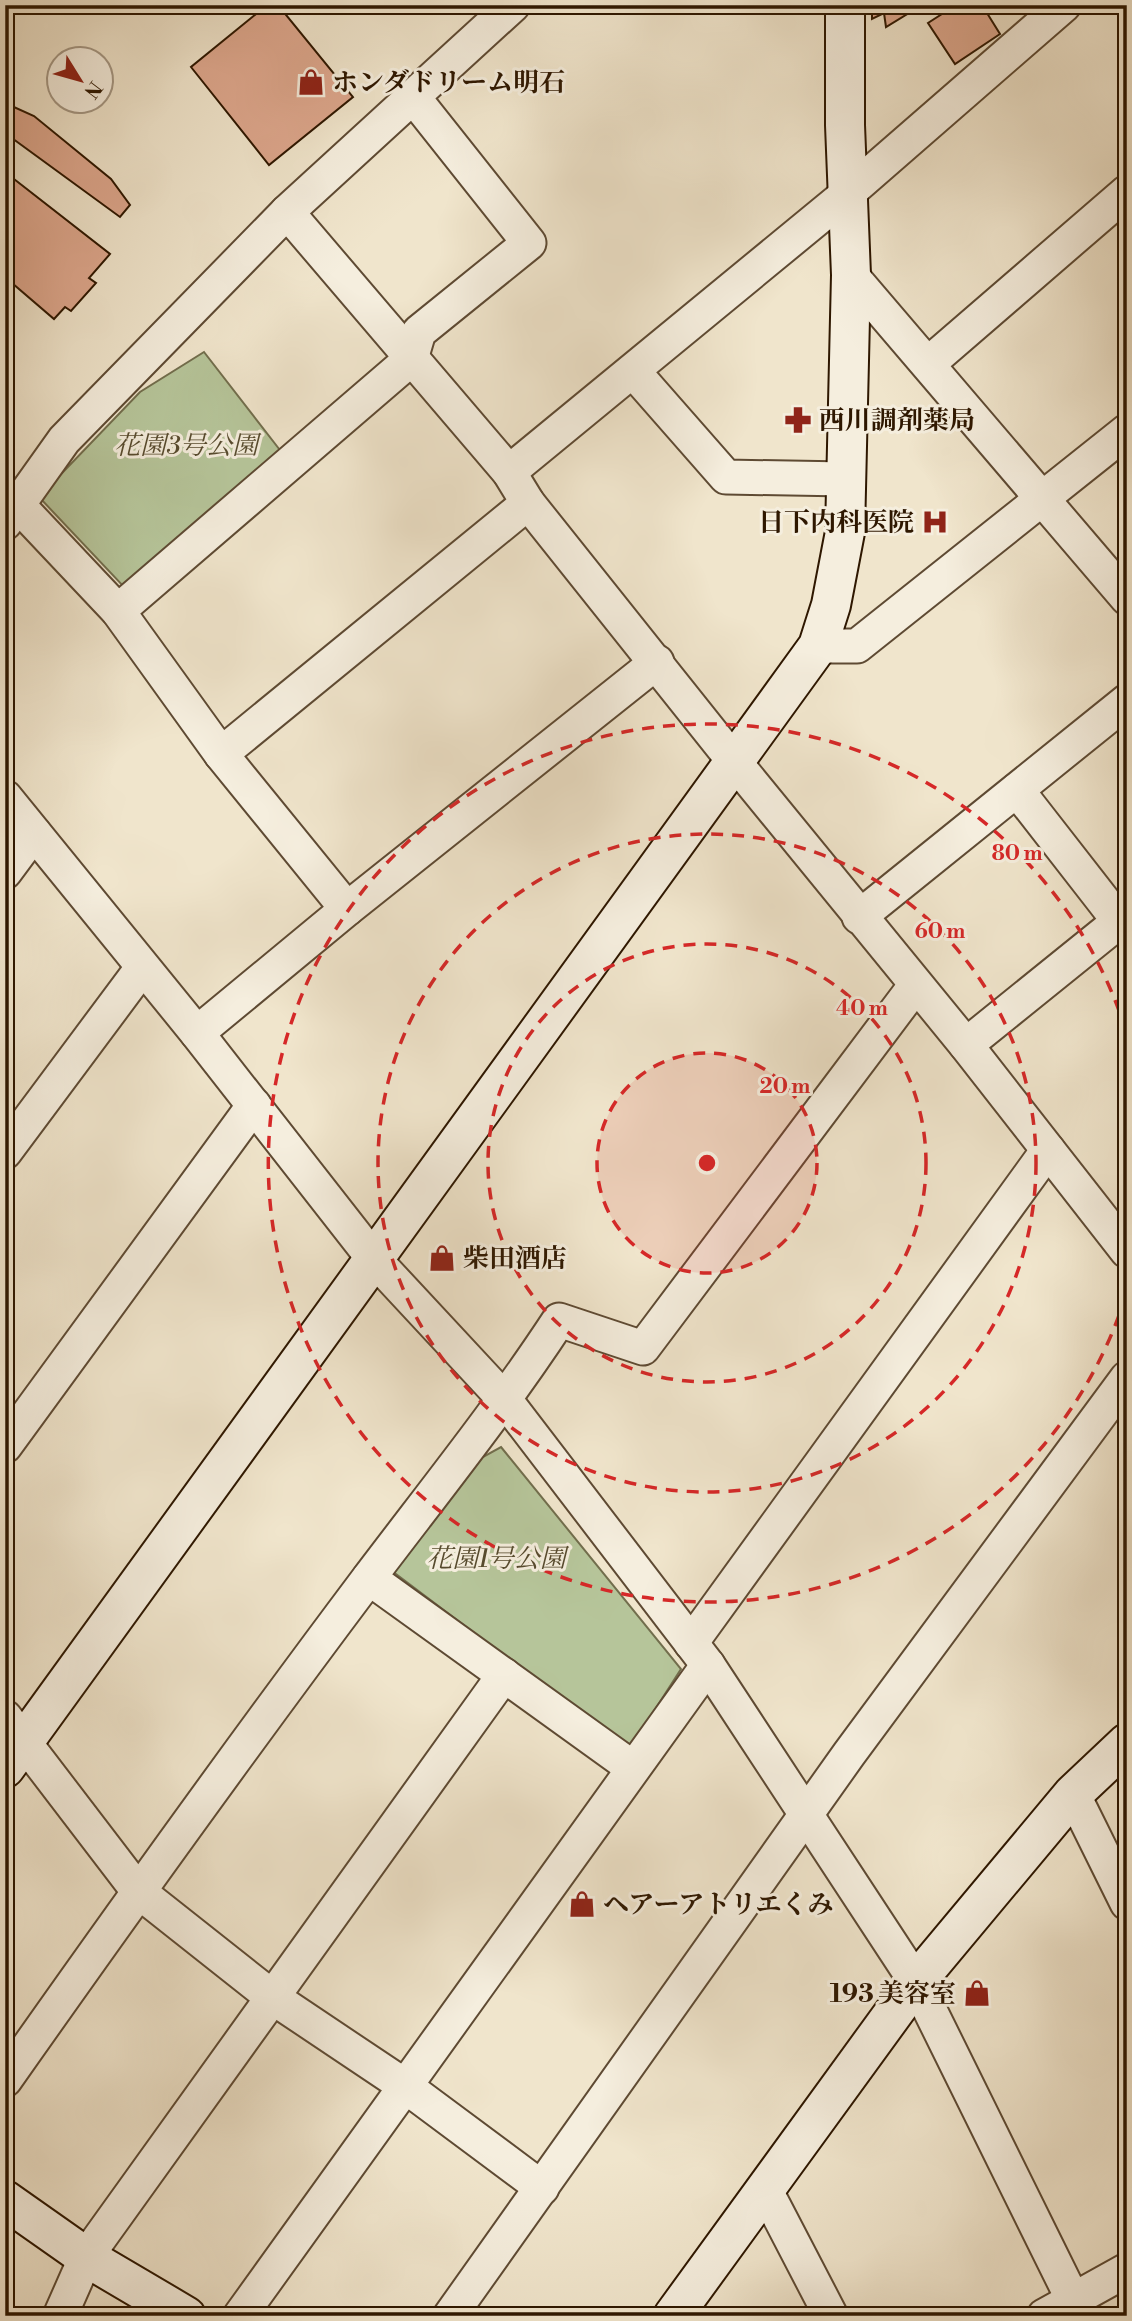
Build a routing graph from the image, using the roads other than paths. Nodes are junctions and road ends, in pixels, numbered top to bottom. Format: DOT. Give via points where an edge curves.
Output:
graph roads {
  1 [pos="513,5"];
  2 [pos="845,5"];
  3 [pos="1064,5"];
  4 [pos="414,98"];
  5 [pos="1127,192"];
  6 [pos="847,194"];
  7 [pos="287,212"];
  8 [pos="851,275"];
  9 [pos="411,359"];
  10 [pos="928,364"];
  11 [pos="633,371"];
  12 [pos="1127,431"];
  13 [pos="509,472"];
  14 [pos="846,479"];
  15 [pos="1045,499"];
  16 [pos="528,503"];
  17 [pos="11,514"];
  18 [pos="1127,598"];
  19 [pos="118,611"];
  20 [pos="818,646"];
  21 [pos="657,662"];
  22 [pos="1127,701"];
  23 [pos="221,754"];
  24 [pos="733,760"];
  25 [pos="1017,790"];
  26 [pos="5,797"];
  27 [pos="34,833"];
  28 [pos="5,872"];
  29 [pos="347,909"];
  30 [pos="859,917"];
  31 [pos="1123,918"];
  32 [pos="142,968"];
  33 [pos="915,986"];
  34 [pos="197,1033"];
  35 [pos="966,1045"];
  36 [pos="254,1105"];
  37 [pos="1048,1150"];
  38 [pos="5,1152"];
  39 [pos="1127,1251"];
  40 [pos="373,1258"];
  41 [pos="1127,1378"];
  42 [pos="506,1401"];
  43 [pos="5,1446"];
  44 [pos="369,1578"];
  45 [pos="700,1654"];
  46 [pos="504,1675"];
  47 [pos="12,1742"];
  48 [pos="1127,1743"];
  49 [pos="633,1768"];
  50 [pos="1073,1794"];
  51 [pos="808,1814"];
  52 [pos="138,1891"];
  53 [pos="1127,1903"];
  54 [pos="916,1982"];
  55 [pos="272,1997"];
  56 [pos="5,2080"];
  57 [pos="405,2086"];
  58 [pos="542,2188"];
  59 [pos="765,2189"];
  60 [pos="5,2200"];
  61 [pos="86,2257"];
  62 [pos="1127,2270"];
  63 [pos="1066,2311"];
  64 [pos="60,2316"];
  65 [pos="186,2316"];
  66 [pos="240,2316"];
  67 [pos="450,2316"];
  68 [pos="673,2316"];
  69 [pos="831,2316"];
  1 -- 4 [label="street"];
  2 -- 6 [label="street"];
  3 -- 6 [label="street"];
  4 -- 7 [label="street"];
  4 -- 9 [label="street" via="529,243 419,332"];
  5 -- 10 [label="street"];
  6 -- 8 [label="street"];
  6 -- 11 [label="street"];
  7 -- 9 [label="street"];
  7 -- 17 [label="street" via="64,440"];
  8 -- 10 [label="street"];
  8 -- 14 [label="street"];
  9 -- 13 [label="street"];
  9 -- 19 [label="street"];
  10 -- 15 [label="street"];
  11 -- 13 [label="street"];
  11 -- 14 [label="street" via="726,477"];
  12 -- 15 [label="street"];
  13 -- 16 [label="street"];
  14 -- 20 [label="street" via="845,532"];
  15 -- 18 [label="street"];
  15 -- 20 [label="street" via="857,646"];
  16 -- 21 [label="street"];
  16 -- 23 [label="street"];
  17 -- 19 [label="street"];
  19 -- 23 [label="street"];
  20 -- 24 [label="street"];
  21 -- 24 [label="street"];
  21 -- 29 [label="street"];
  22 -- 25 [label="street"];
  23 -- 29 [label="street"];
  24 -- 30 [label="street"];
  24 -- 40 [label="street"];
  25 -- 30 [label="street"];
  25 -- 31 [label="street"];
  26 -- 27 [label="street"];
  27 -- 28 [label="street"];
  27 -- 32 [label="street"];
  29 -- 34 [label="street"];
  30 -- 33 [label="street"];
  31 -- 35 [label="street"];
  32 -- 34 [label="street"];
  32 -- 38 [label="street"];
  33 -- 35 [label="street"];
  33 -- 42 [label="street" via="643,1348 559,1320"];
  34 -- 36 [label="street"];
  35 -- 37 [label="street"];
  36 -- 40 [label="street"];
  36 -- 43 [label="street"];
  37 -- 39 [label="street"];
  37 -- 45 [label="street"];
  40 -- 42 [label="street"];
  40 -- 47 [label="street"];
  41 -- 51 [label="street"];
  42 -- 44 [label="street"];
  42 -- 45 [label="street"];
  44 -- 46 [label="street"];
  44 -- 52 [label="street"];
  45 -- 49 [label="street"];
  45 -- 51 [label="street"];
  46 -- 49 [label="street"];
  46 -- 55 [label="street"];
  47 -- 52 [label="street"];
  48 -- 50 [label="street"];
  49 -- 57 [label="street"];
  50 -- 53 [label="street"];
  50 -- 54 [label="street"];
  51 -- 54 [label="street"];
  51 -- 58 [label="street"];
  52 -- 55 [label="street"];
  52 -- 56 [label="street"];
  54 -- 59 [label="street"];
  54 -- 63 [label="street"];
  55 -- 57 [label="street"];
  55 -- 61 [label="street"];
  57 -- 58 [label="street"];
  57 -- 66 [label="street"];
  58 -- 67 [label="street"];
  59 -- 68 [label="street"];
  59 -- 69 [label="street"];
  60 -- 61 [label="street"];
  61 -- 64 [label="street"];
  61 -- 65 [label="street"];
  62 -- 63 [label="street"];
}
